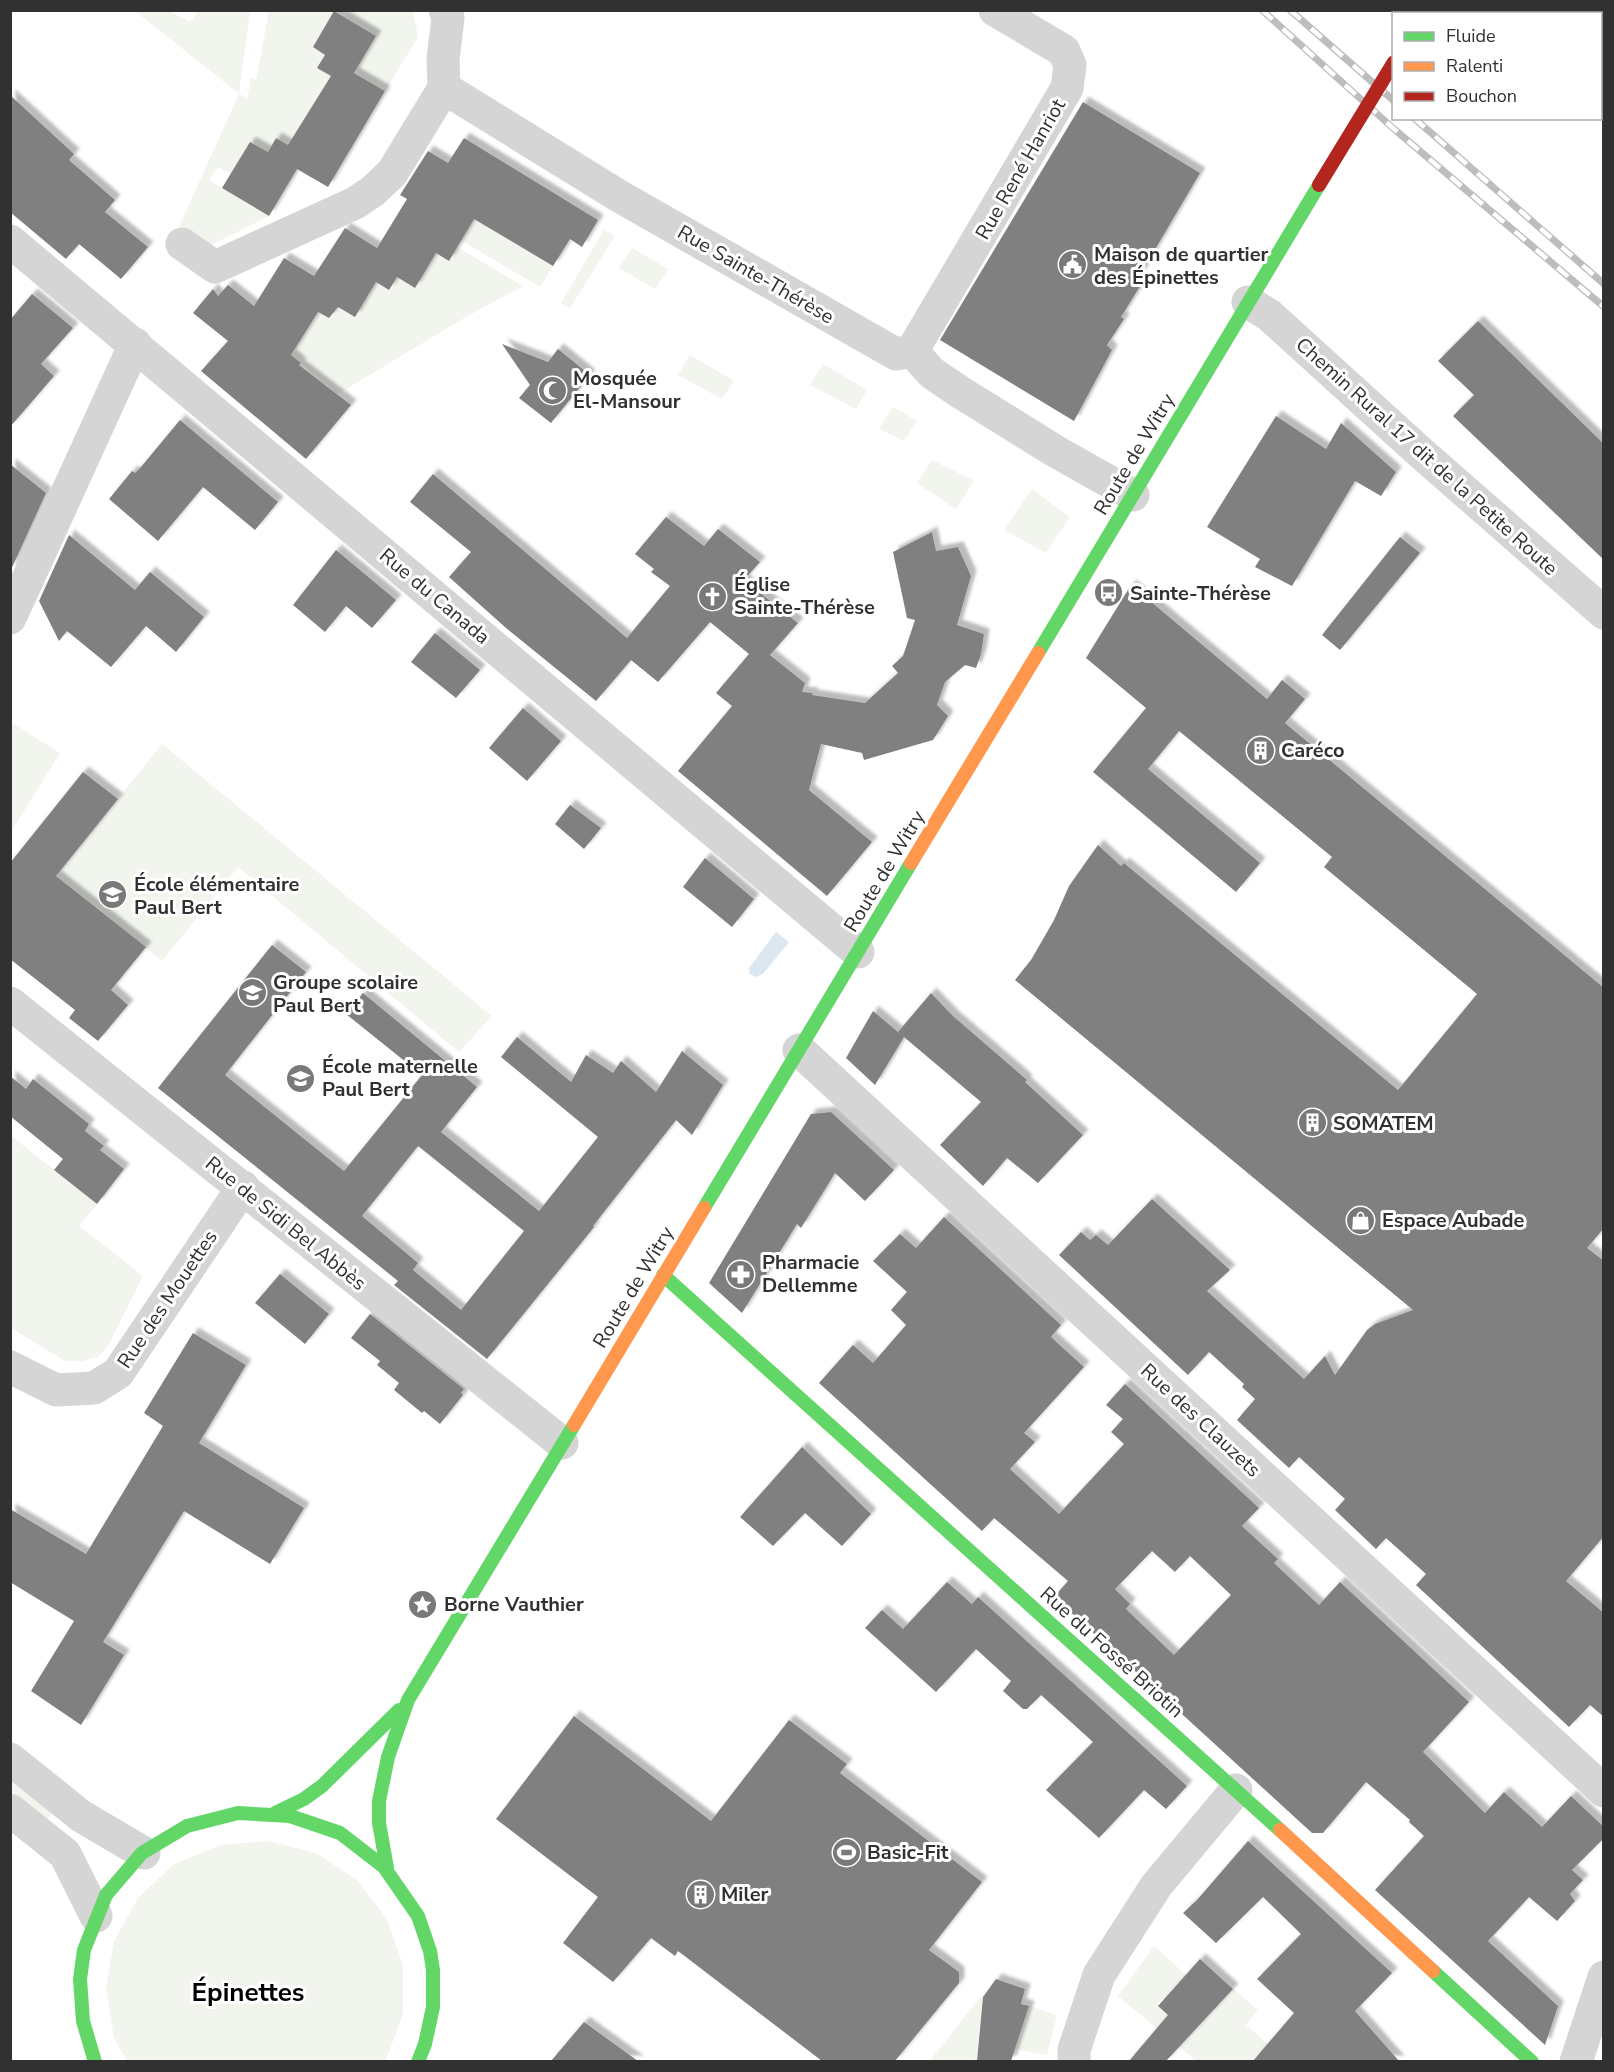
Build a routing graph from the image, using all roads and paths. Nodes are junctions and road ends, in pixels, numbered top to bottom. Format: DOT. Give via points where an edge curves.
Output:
graph roads {
  1 [pos="995,10"];
  2 [pos="449,13"];
  3 [pos="1392,65"];
  4 [pos="444,88"];
  5 [pos="10,241"];
  6 [pos="182,244"];
  7 [pos="1248,302"];
  8 [pos="135,344"];
  9 [pos="912,351"];
  10 [pos="1133,495"];
  11 [pos="12,611"];
  12 [pos="1604,613"];
  13 [pos="858,952"];
  14 [pos="10,1003"];
  15 [pos="799,1050"];
  16 [pos="243,1187"];
  17 [pos="663,1275"];
  18 [pos="10,1367"];
  19 [pos="562,1443"];
  20 [pos="408,1700"];
  21 [pos="10,1759"];
  22 [pos="1236,1790"];
  23 [pos="1604,1791"];
  24 [pos="10,1810"];
  25 [pos="275,1813"];
  26 [pos="144,1853"];
  27 [pos="387,1868"];
  28 [pos="96,1916"];
  29 [pos="1604,1977"];
  30 [pos="422,2058"];
  31 [pos="96,2061"];
  32 [pos="1074,2061"];
  33 [pos="1532,2061"];
  34 [pos="1576,2061"];
  1 -- 9 [label="street, Rue René Hanriot" via="1064,51 1070,65 1067,88"];
  2 -- 4 [label="street"];
  3 -- 7 [label="main road, Route de Witry, bridge"];
  4 -- 6 [label="street" via="392,173 355,203 215,267"];
  4 -- 9 [label="street, Rue Sainte-Thérèse" via="619,196 896,354"];
  5 -- 8 [label="street, Rue du Canada"];
  7 -- 10 [label="main road, Route de Witry"];
  7 -- 12 [label="street, Chemin Rural 17 dit de la Petite Route" via="1269,315"];
  8 -- 11 [label="street"];
  8 -- 13 [label="street, Rue du Canada"];
  9 -- 10 [label="street" via="932,373 960,392"];
  10 -- 13 [label="main road, Route de Witry"];
  13 -- 15 [label="main road, Route de Witry"];
  14 -- 16 [label="street, Rue de Sidi Bel Abbès"];
  15 -- 17 [label="main road, Route de Witry"];
  15 -- 23 [label="street, Rue des Clauzets"];
  16 -- 18 [label="street, Rue des Mouettes" via="118,1372 94,1388 56,1390"];
  16 -- 19 [label="street, Rue de Sidi Bel Abbès"];
  17 -- 19 [label="main road, Route de Witry"];
  17 -- 22 [label="main road, Rue du Fossé Briotin"];
  19 -- 20 [label="main road, Route de Witry"];
  20 -- 25 [label="main road, Route de Witry" via="322,1786"];
  20 -- 27 [label="main road, Route de Witry" via="385,1761 380,1787 378,1819"];
  21 -- 26 [label="street" via="81,1816"];
  22 -- 32 [label="street" via="1156,1886 1099,1975 1074,2050"];
  22 -- 33 [label="main road, Rue du Fossé Briotin"];
  24 -- 28 [label="street" via="65,1854"];
  25 -- 26 [label="main road" via="242,1813 203,1820 164,1838"];
  25 -- 27 [label="main road" via="332,1828"];
  26 -- 28 [label="main road" via="117,1880"];
  27 -- 30 [label="main road" via="411,1901 430,1950 434,1995"];
  28 -- 31 [label="main road" via="83,1957 80,1987 84,2029"];
  29 -- 34 [label="street"];
}
